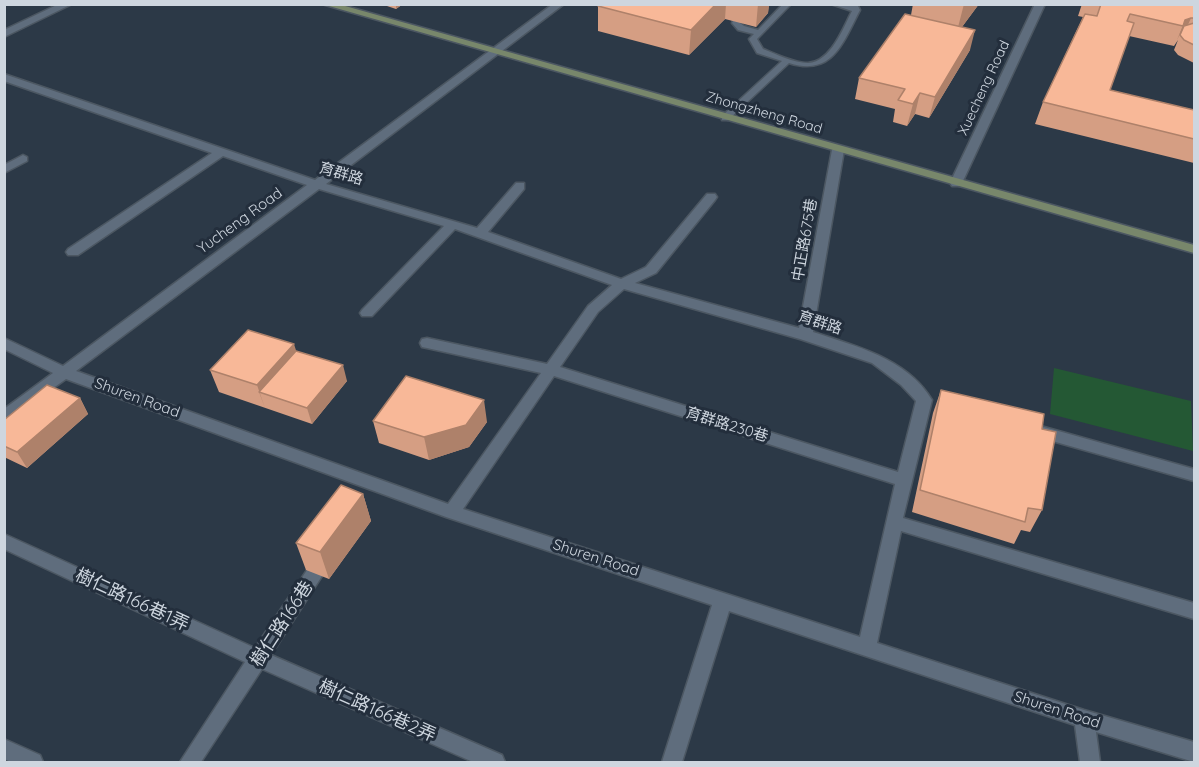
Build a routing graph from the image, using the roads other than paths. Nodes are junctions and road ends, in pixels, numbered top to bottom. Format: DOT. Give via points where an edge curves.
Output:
graph roads {
  1 [pos="68,4"];
  2 [pos="326,4"];
  3 [pos="560,4"];
  4 [pos="752,4"];
  5 [pos="788,4"];
  6 [pos="834,4"];
  7 [pos="1040,4"];
  8 [pos="855,8"];
  9 [pos="760,33"];
  10 [pos="4,34"];
  11 [pos="495,52"];
  12 [pos="788,60"];
  13 [pos="4,77"];
  14 [pos="724,118"];
  15 [pos="838,150"];
  16 [pos="221,152"];
  17 [pos="23,159"];
  18 [pos="4,170"];
  19 [pos="956,183"];
  20 [pos="318,185"];
  21 [pos="520,186"];
  22 [pos="711,197"];
  23 [pos="453,224"];
  24 [pos="479,234"];
  25 [pos="1194,249"];
  26 [pos="74,252"];
  27 [pos="622,284"];
  28 [pos="368,313"];
  29 [pos="805,335"];
  30 [pos="4,343"];
  31 [pos="427,343"];
  32 [pos="551,370"];
  33 [pos="63,372"];
  34 [pos="4,417"];
  35 [pos="1026,428"];
  36 [pos="1194,475"];
  37 [pos="904,480"];
  38 [pos="372,484"];
  39 [pos="360,503"];
  40 [pos="452,512"];
  41 [pos="894,522"];
  42 [pos="4,541"];
  43 [pos="334,542"];
  44 [pos="723,599"];
  45 [pos="1194,611"];
  46 [pos="867,647"];
  47 [pos="259,659"];
  48 [pos="1083,719"];
  49 [pos="4,749"];
  50 [pos="1194,752"];
  51 [pos="33,762"];
  52 [pos="190,762"];
  53 [pos="495,762"];
  54 [pos="672,762"];
  55 [pos="1090,762"];
  1 -- 10 [label="street"];
  2 -- 11 [label="street, Zhongzheng Road"];
  3 -- 11 [label="street, Yucheng Road"];
  4 -- 9 [label="lane" via="740,13 736,23"];
  5 -- 9 [label="lane"];
  6 -- 8 [label="lane"];
  7 -- 19 [label="street, Xuecheng Road"];
  8 -- 12 [label="lane" via="836,47 820,62 809,65"];
  9 -- 12 [label="lane" via="753,39 760,51"];
  11 -- 14 [label="street, Zhongzheng Road"];
  11 -- 20 [label="street, Yucheng Road"];
  12 -- 14 [label="lane"];
  13 -- 16 [label="street, 育群路"];
  14 -- 15 [label="street, Zhongzheng Road"];
  15 -- 19 [label="street, Zhongzheng Road"];
  15 -- 29 [label="street, 中正路675巷"];
  16 -- 20 [label="street, 育群路"];
  16 -- 26 [label="street"];
  17 -- 18 [label="street"];
  19 -- 25 [label="street, Zhongzheng Road"];
  20 -- 23 [label="street, 育群路"];
  20 -- 33 [label="street, Yucheng Road"];
  21 -- 24 [label="street"];
  22 -- 27 [label="street" via="651,270"];
  23 -- 24 [label="street, 育群路"];
  23 -- 28 [label="street"];
  24 -- 27 [label="street, 育群路"];
  27 -- 29 [label="street, 育群路"];
  27 -- 32 [label="street" via="593,309"];
  29 -- 37 [label="street, 育群路" via="878,360 930,402"];
  30 -- 33 [label="street, Shuren Road"];
  31 -- 32 [label="street, 育群路230巷"];
  32 -- 37 [label="street, 育群路230巷"];
  32 -- 40 [label="street"];
  33 -- 34 [label="street, Yucheng Road"];
  33 -- 38 [label="street, Shuren Road"];
  35 -- 36 [label="street"];
  37 -- 41 [label="street, 育群路"];
  38 -- 39 [label="street"];
  38 -- 40 [label="street, Shuren Road"];
  40 -- 44 [label="street, Shuren Road"];
  41 -- 45 [label="street"];
  41 -- 46 [label="street, 育群路"];
  42 -- 47 [label="street, 樹仁路166巷1弄"];
  43 -- 47 [label="street, 樹仁路166巷"];
  44 -- 46 [label="street, Shuren Road"];
  44 -- 54 [label="street"];
  46 -- 48 [label="street, Shuren Road"];
  47 -- 52 [label="street, 樹仁路166巷"];
  47 -- 53 [label="street, 樹仁路166巷2弄"];
  48 -- 50 [label="street, Shuren Road"];
  48 -- 55 [label="street"];
  49 -- 51 [label="street"];
}
